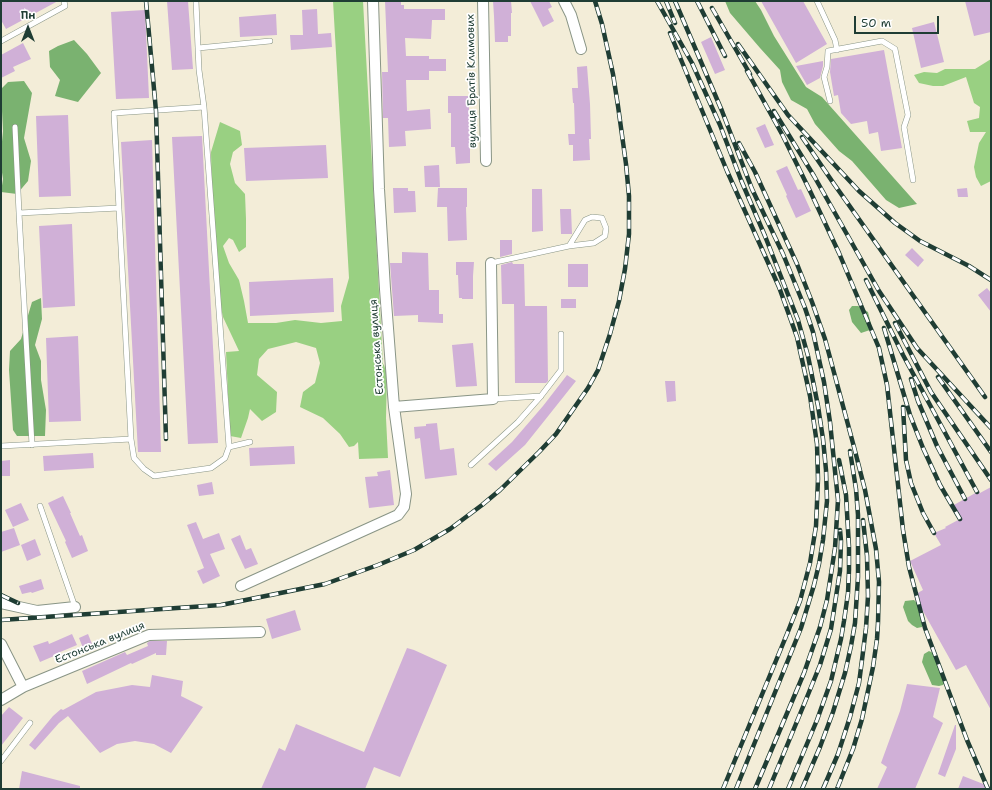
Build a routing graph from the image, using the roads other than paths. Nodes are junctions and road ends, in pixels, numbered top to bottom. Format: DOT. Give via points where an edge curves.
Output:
graph roads {
  1 [pos="64,1"];
  2 [pos="196,1"];
  3 [pos="373,1"];
  4 [pos="483,1"];
  5 [pos="564,1"];
  6 [pos="817,1"];
  7 [pos="1,41"];
  8 [pos="270,41"];
  9 [pos="198,48"];
  10 [pos="581,49"];
  11 [pos="837,50"];
  12 [pos="830,101"];
  13 [pos="204,107"];
  14 [pos="15,127"];
  15 [pos="486,161"];
  16 [pos="913,180"];
  17 [pos="119,208"];
  18 [pos="19,213"];
  19 [pos="569,246"];
  20 [pos="491,263"];
  21 [pos="561,334"];
  22 [pos="541,396"];
  23 [pos="493,399"];
  24 [pos="394,407"];
  25 [pos="131,439"];
  26 [pos="250,442"];
  27 [pos="32,445"];
  28 [pos="1,446"];
  29 [pos="229,448"];
  30 [pos="471,465"];
  31 [pos="40,506"];
  32 [pos="241,586"];
  33 [pos="1,603"];
  34 [pos="75,607"];
  35 [pos="260,632"];
  36 [pos="1,644"];
  37 [pos="23,688"];
  38 [pos="1,700"];
  39 [pos="30,723"];
  40 [pos="1,761"];
  1 -- 7 [label="lane" via="65,6"];
  2 -- 9 [label="lane"];
  3 -- 24 [label="street, Естонська вулиця" via="379,189"];
  4 -- 15 [label="street, вулиця Братів Климових"];
  5 -- 10 [label="street"];
  6 -- 11 [label="lane"];
  8 -- 9 [label="lane"];
  9 -- 13 [label="lane"];
  11 -- 12 [label="lane" via="828,51 824,77"];
  11 -- 16 [label="lane" via="882,41 895,48 908,115 904,127"];
  13 -- 17 [label="lane" via="114,113"];
  13 -- 29 [label="lane"];
  14 -- 18 [label="lane"];
  17 -- 18 [label="lane"];
  17 -- 25 [label="lane"];
  18 -- 27 [label="lane"];
  19 -- 19 [label="lane" via="585,220 592,217 602,218 606,228 605,236 594,243"];
  19 -- 20 [label="lane"];
  20 -- 23 [label="street"];
  21 -- 22 [label="lane" via="561,370"];
  22 -- 23 [label="lane"];
  22 -- 30 [label="lane" via="518,422"];
  23 -- 24 [label="street"];
  24 -- 32 [label="street, Естонська вулиця" via="406,494 404,507 398,515"];
  25 -- 27 [label="lane"];
  25 -- 29 [label="lane" via="134,458 154,476 211,468 225,458"];
  26 -- 29 [label="lane"];
  27 -- 28 [label="lane"];
  31 -- 34 [label="lane"];
  33 -- 34 [label="street" via="37,611"];
  35 -- 37 [label="street, Естонська вулиця" via="149,635"];
  36 -- 37 [label="street"];
  37 -- 38 [label="street, Естонська вулиця"];
  39 -- 40 [label="lane"];
}
